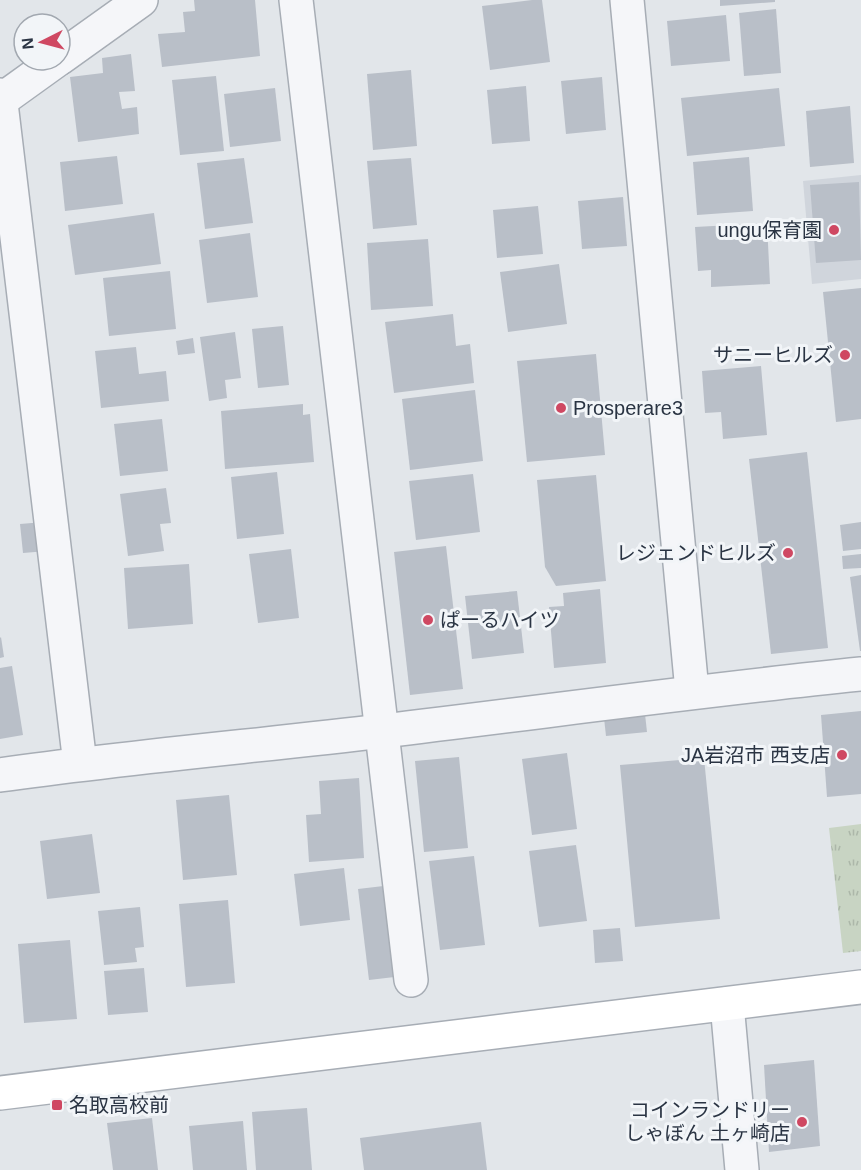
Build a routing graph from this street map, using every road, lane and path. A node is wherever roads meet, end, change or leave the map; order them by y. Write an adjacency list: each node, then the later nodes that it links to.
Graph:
1 (141, 0): 4 (street)
2 (296, 0): 10 (street)
3 (627, 0): 9 (street)
4 (72, 49)
5 (40, 72): 7 (street)
6 (0, 95): 7 (street)
7 (0, 100): 11 (street)
8 (861, 674): 9 (street)
9 (692, 691): 10 (street)
10 (383, 731): 11 (street); 13 (street)
11 (80, 764): 12 (street)
12 (0, 775)
13 (411, 980)
14 (861, 987): 15 (street)
15 (727, 1004): 16 (street); 17 (street)
16 (0, 1093)
17 (742, 1170)

